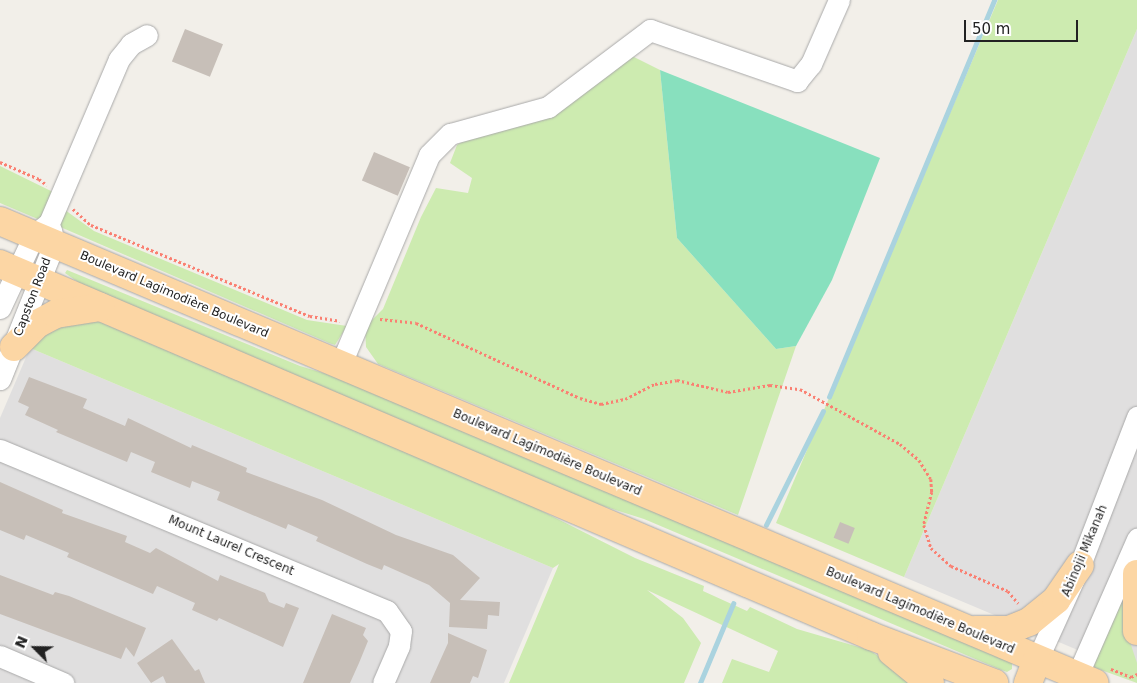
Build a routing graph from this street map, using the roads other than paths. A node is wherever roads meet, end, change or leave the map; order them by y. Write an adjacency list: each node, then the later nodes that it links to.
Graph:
1 (839, 0): 9 (street)
2 (147, 35): 4 (street, Capston Road)
3 (0, 221): 4 (main road, Boulevard Lagimodière Boulevard)
4 (46, 234): 5 (street, Capston Road); 9 (main road, Boulevard Lagimodière Boulevard)
5 (19, 272): 6 (main road); 7 (street, Capston Road); 8 (street, Capston Road)
6 (100, 306): 8 (main road); 18 (main road)
7 (0, 308)
8 (14, 347): 10 (street, Capston Road)
9 (340, 366): 16 (main road, Boulevard Lagimodière Boulevard)
10 (0, 379)
11 (1137, 418): 14 (street, Abinojii Mikanah)
12 (0, 450): 23 (street, Mount Laurel Crescent)
13 (1137, 539): 21 (street)
14 (1080, 565): 16 (main road); 20 (street, Abinojii Mikanah)
15 (1137, 574): 17 (main road)
16 (966, 630): 20 (main road, Boulevard Lagimodière Boulevard)
17 (1137, 631)
18 (871, 636): 24 (main road); 25 (main road)
19 (0, 656): 22 (street)
20 (1033, 672): 21 (main road, Boulevard Lagimodière Boulevard)
21 (1083, 675)
22 (63, 683)
23 (383, 683)
24 (930, 683)
25 (994, 683)

